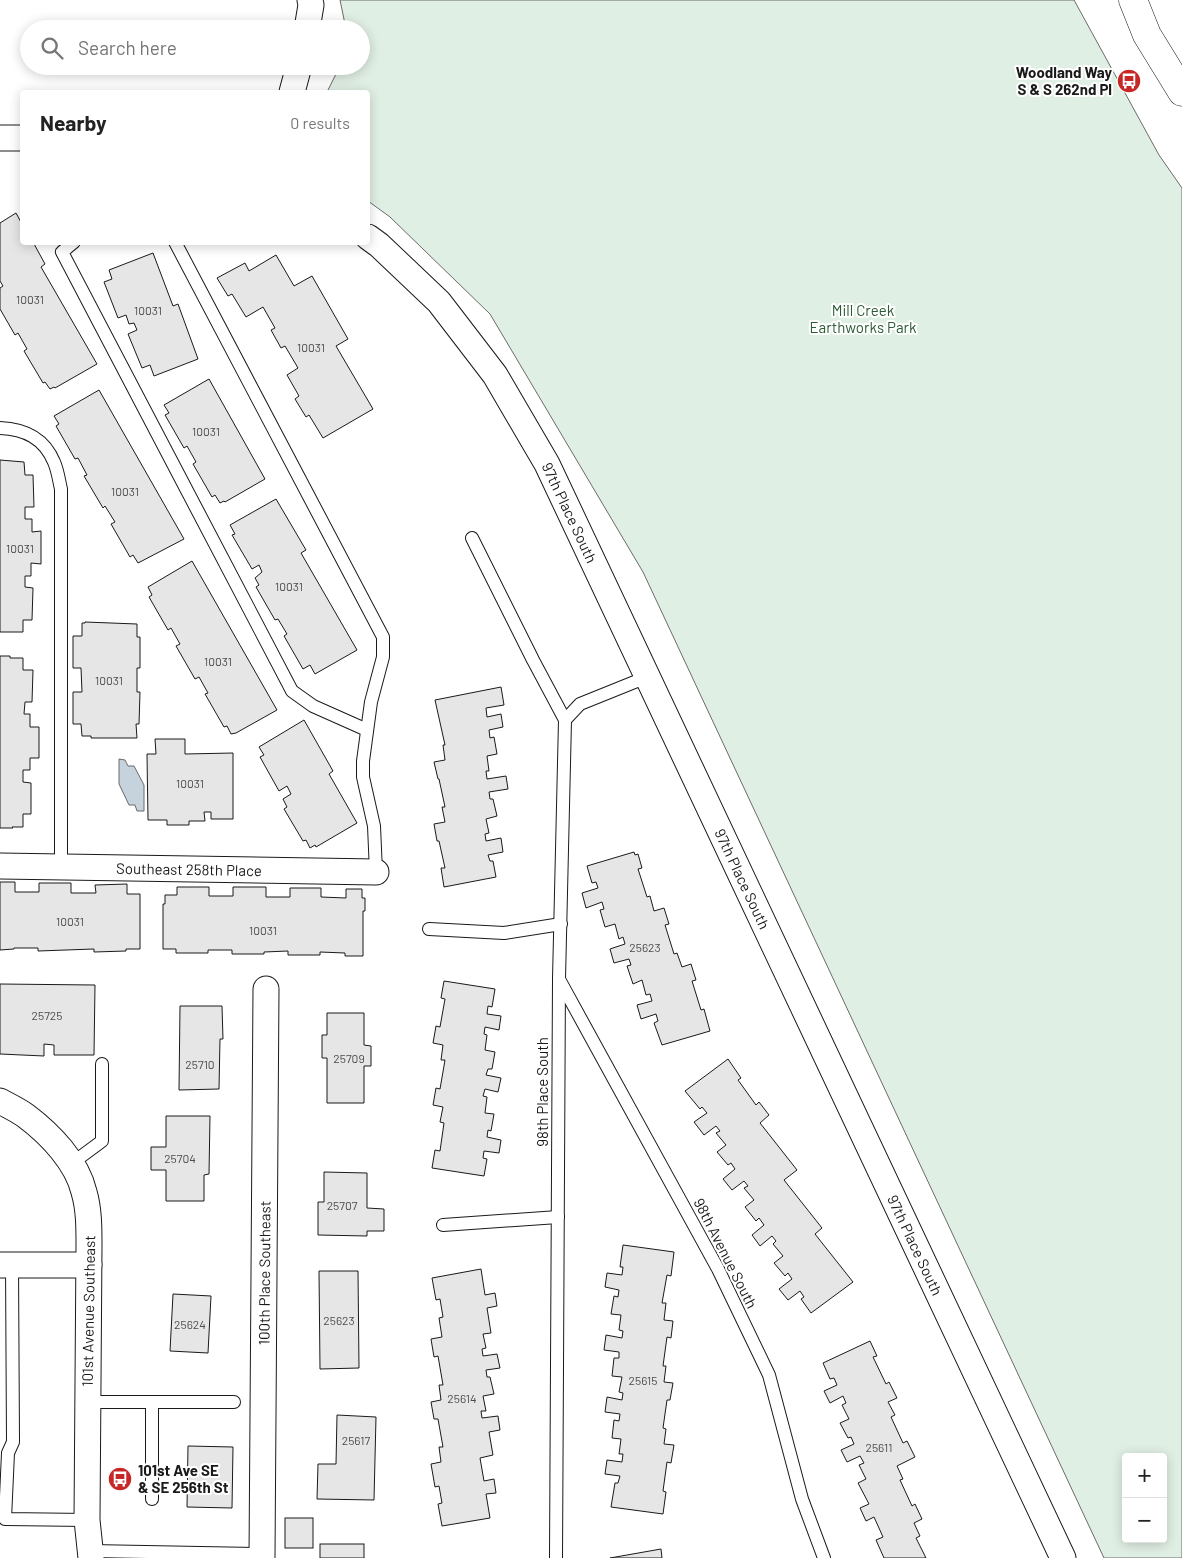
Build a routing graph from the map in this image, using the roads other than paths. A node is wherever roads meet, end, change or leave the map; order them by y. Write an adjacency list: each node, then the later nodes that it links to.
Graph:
1 (310, 0): 3 (street)
2 (1133, 0): 6 (street)
3 (309, 20)
4 (297, 75): 5 (street)
5 (293, 90)
6 (1182, 92)
7 (0, 138): 8 (street)
8 (20, 138)
9 (370, 239): 14 (street, 97th Place South)
10 (70, 245): 16 (lane)
11 (177, 245): 16 (lane)
12 (0, 428): 18 (lane)
13 (472, 538): 15 (lane)
14 (647, 676): 15 (lane); 42 (street, 97th Place South)
15 (565, 720): 20 (lane, 98th Place South)
16 (367, 730): 19 (lane)
17 (0, 866): 18 (street, Southeast 258th Place)
18 (61, 867): 19 (street, Southeast 258th Place)
19 (376, 872)
20 (561, 924): 21 (lane); 22 (lane, 98th Place South)
21 (429, 929)
22 (559, 980): 27 (lane, 98th Place South); 41 (lane, 98th Avenue South)
23 (266, 989): 39 (street, 100th Place Southeast)
24 (102, 1064): 26 (lane)
25 (0, 1101): 26 (street, 101st Avenue Southeast)
26 (71, 1164): 30 (street, 101st Avenue Southeast)
27 (558, 1217): 28 (lane); 40 (lane, 98th Place South)
28 (443, 1225)
29 (6, 1265): 30 (street); 34 (lane)
30 (89, 1265): 31 (street, 101st Avenue Southeast)
31 (87, 1402): 32 (lane); 37 (street, 101st Avenue Southeast)
32 (152, 1402): 33 (lane); 35 (lane)
33 (234, 1402)
34 (4, 1450): 36 (lane)
35 (152, 1499)
36 (2, 1520): 37 (lane)
37 (86, 1520): 38 (street, 101st Avenue Southeast)
38 (90, 1555): 39 (lane)
39 (262, 1556)
40 (556, 1558)
41 (824, 1558)
42 (1063, 1558)

